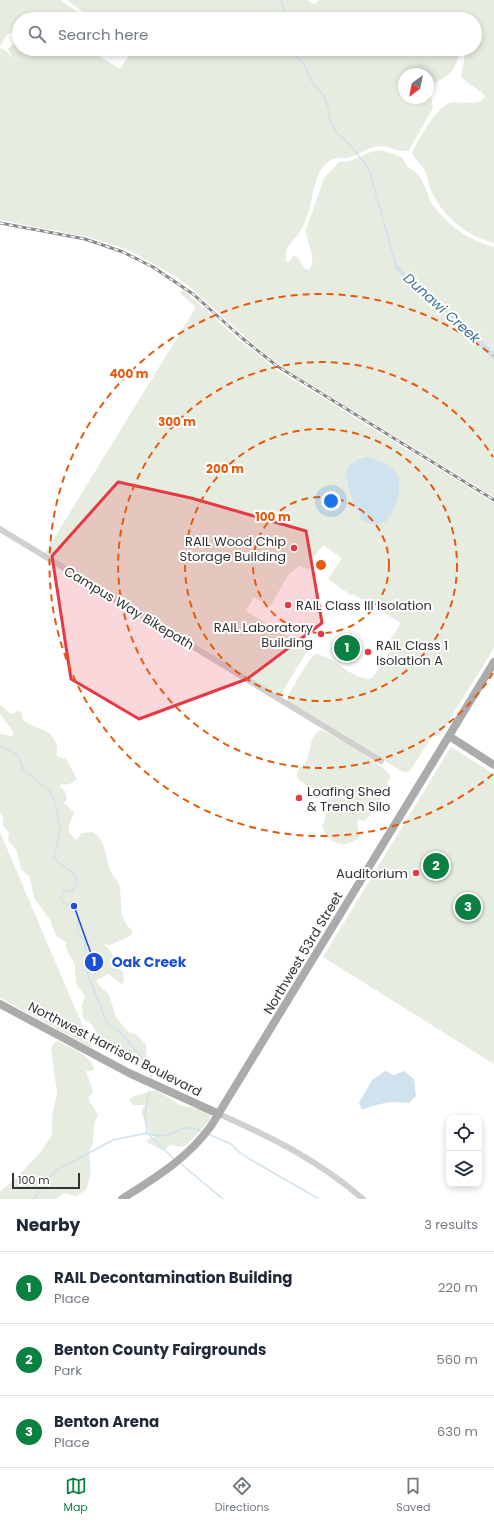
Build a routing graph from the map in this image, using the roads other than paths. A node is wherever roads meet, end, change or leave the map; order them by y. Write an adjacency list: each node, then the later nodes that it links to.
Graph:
1 (0, 529): 4 (street, Campus Way Bikepath)
2 (494, 662): 3 (main road, Northwest 53rd Street)
3 (449, 736): 5 (main road); 7 (main road, Northwest 53rd Street)
4 (381, 761)
5 (494, 765)
6 (0, 1004): 7 (main road, Northwest Harrison Boulevard)
7 (219, 1114): 8 (main road, Northwest 53rd Street); 9 (street)
8 (122, 1199)
9 (363, 1199)

